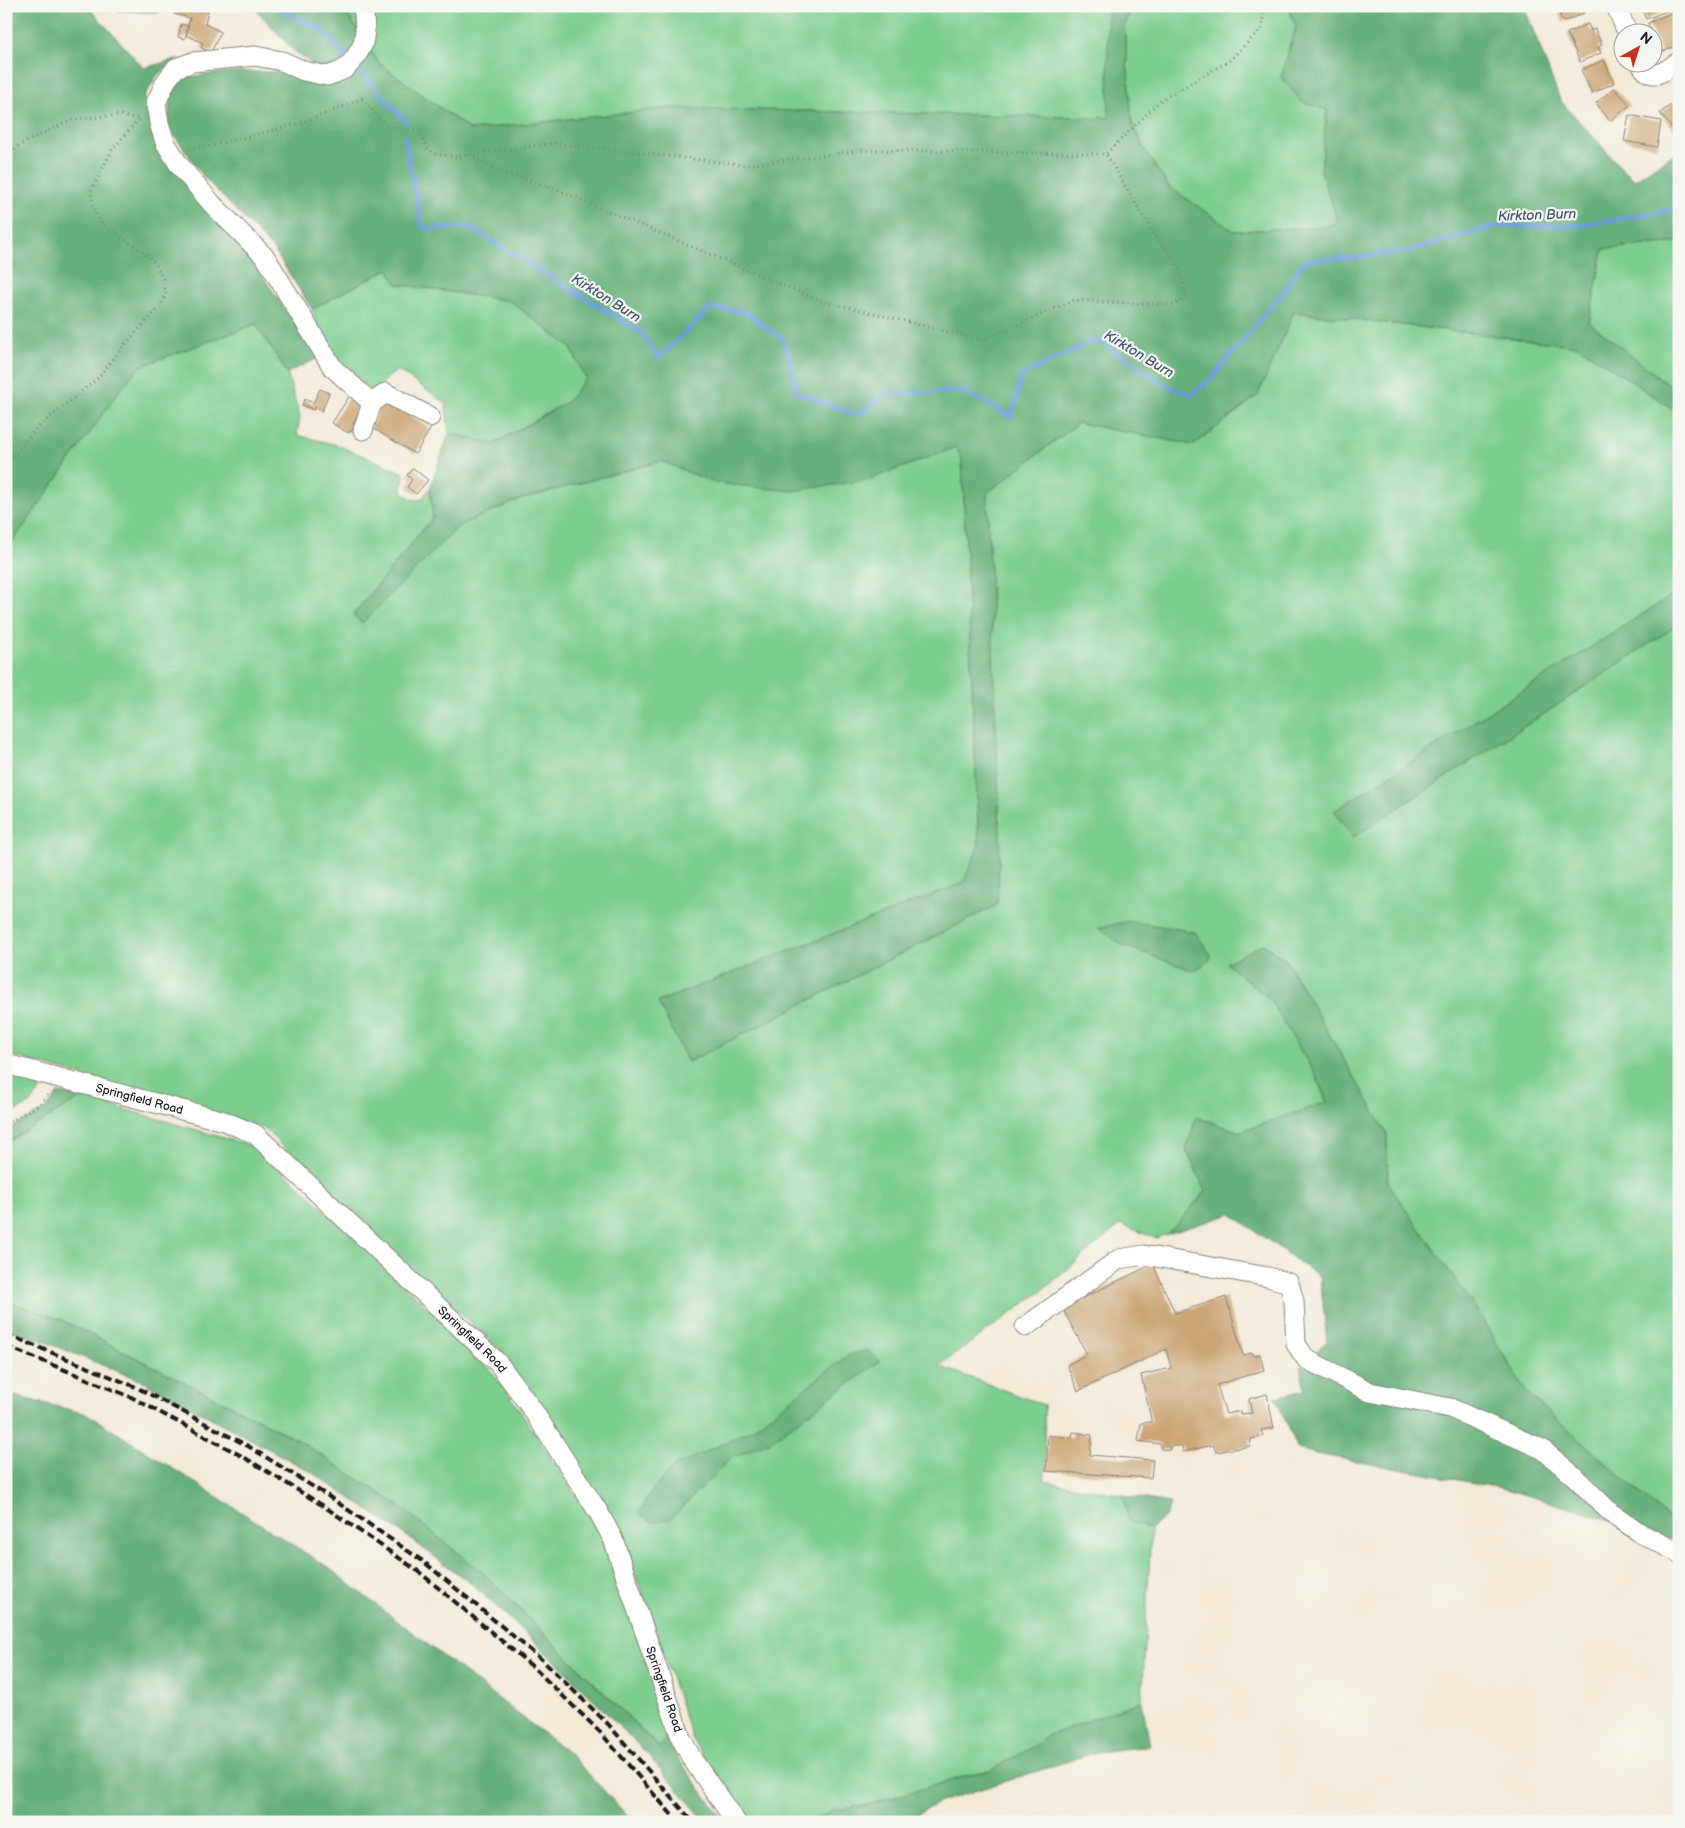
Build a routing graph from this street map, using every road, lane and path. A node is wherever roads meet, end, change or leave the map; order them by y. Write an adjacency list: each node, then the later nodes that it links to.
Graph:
1 (362, 6): 7 (street)
2 (1264, 6): 10 (path)
3 (1616, 6): 4 (street)
4 (1623, 22)
5 (1679, 61): 6 (street)
6 (1650, 72)
7 (159, 118): 8 (path); 9 (street)
8 (139, 119): 12 (path); 16 (path)
9 (169, 148): 11 (path); 13 (street)
10 (1106, 154): 11 (path); 11 (path)
11 (470, 155)
12 (6, 156)
13 (372, 403): 14 (street); 15 (street)
14 (430, 417)
15 (363, 430)
16 (6, 464)
17 (6, 1064): 18 (street, Springfield Road)
18 (61, 1079): 19 (path); 22 (street, Springfield Road)
19 (6, 1124)
20 (1025, 1327): 21 (street)
21 (1679, 1553)
22 (736, 1822)

